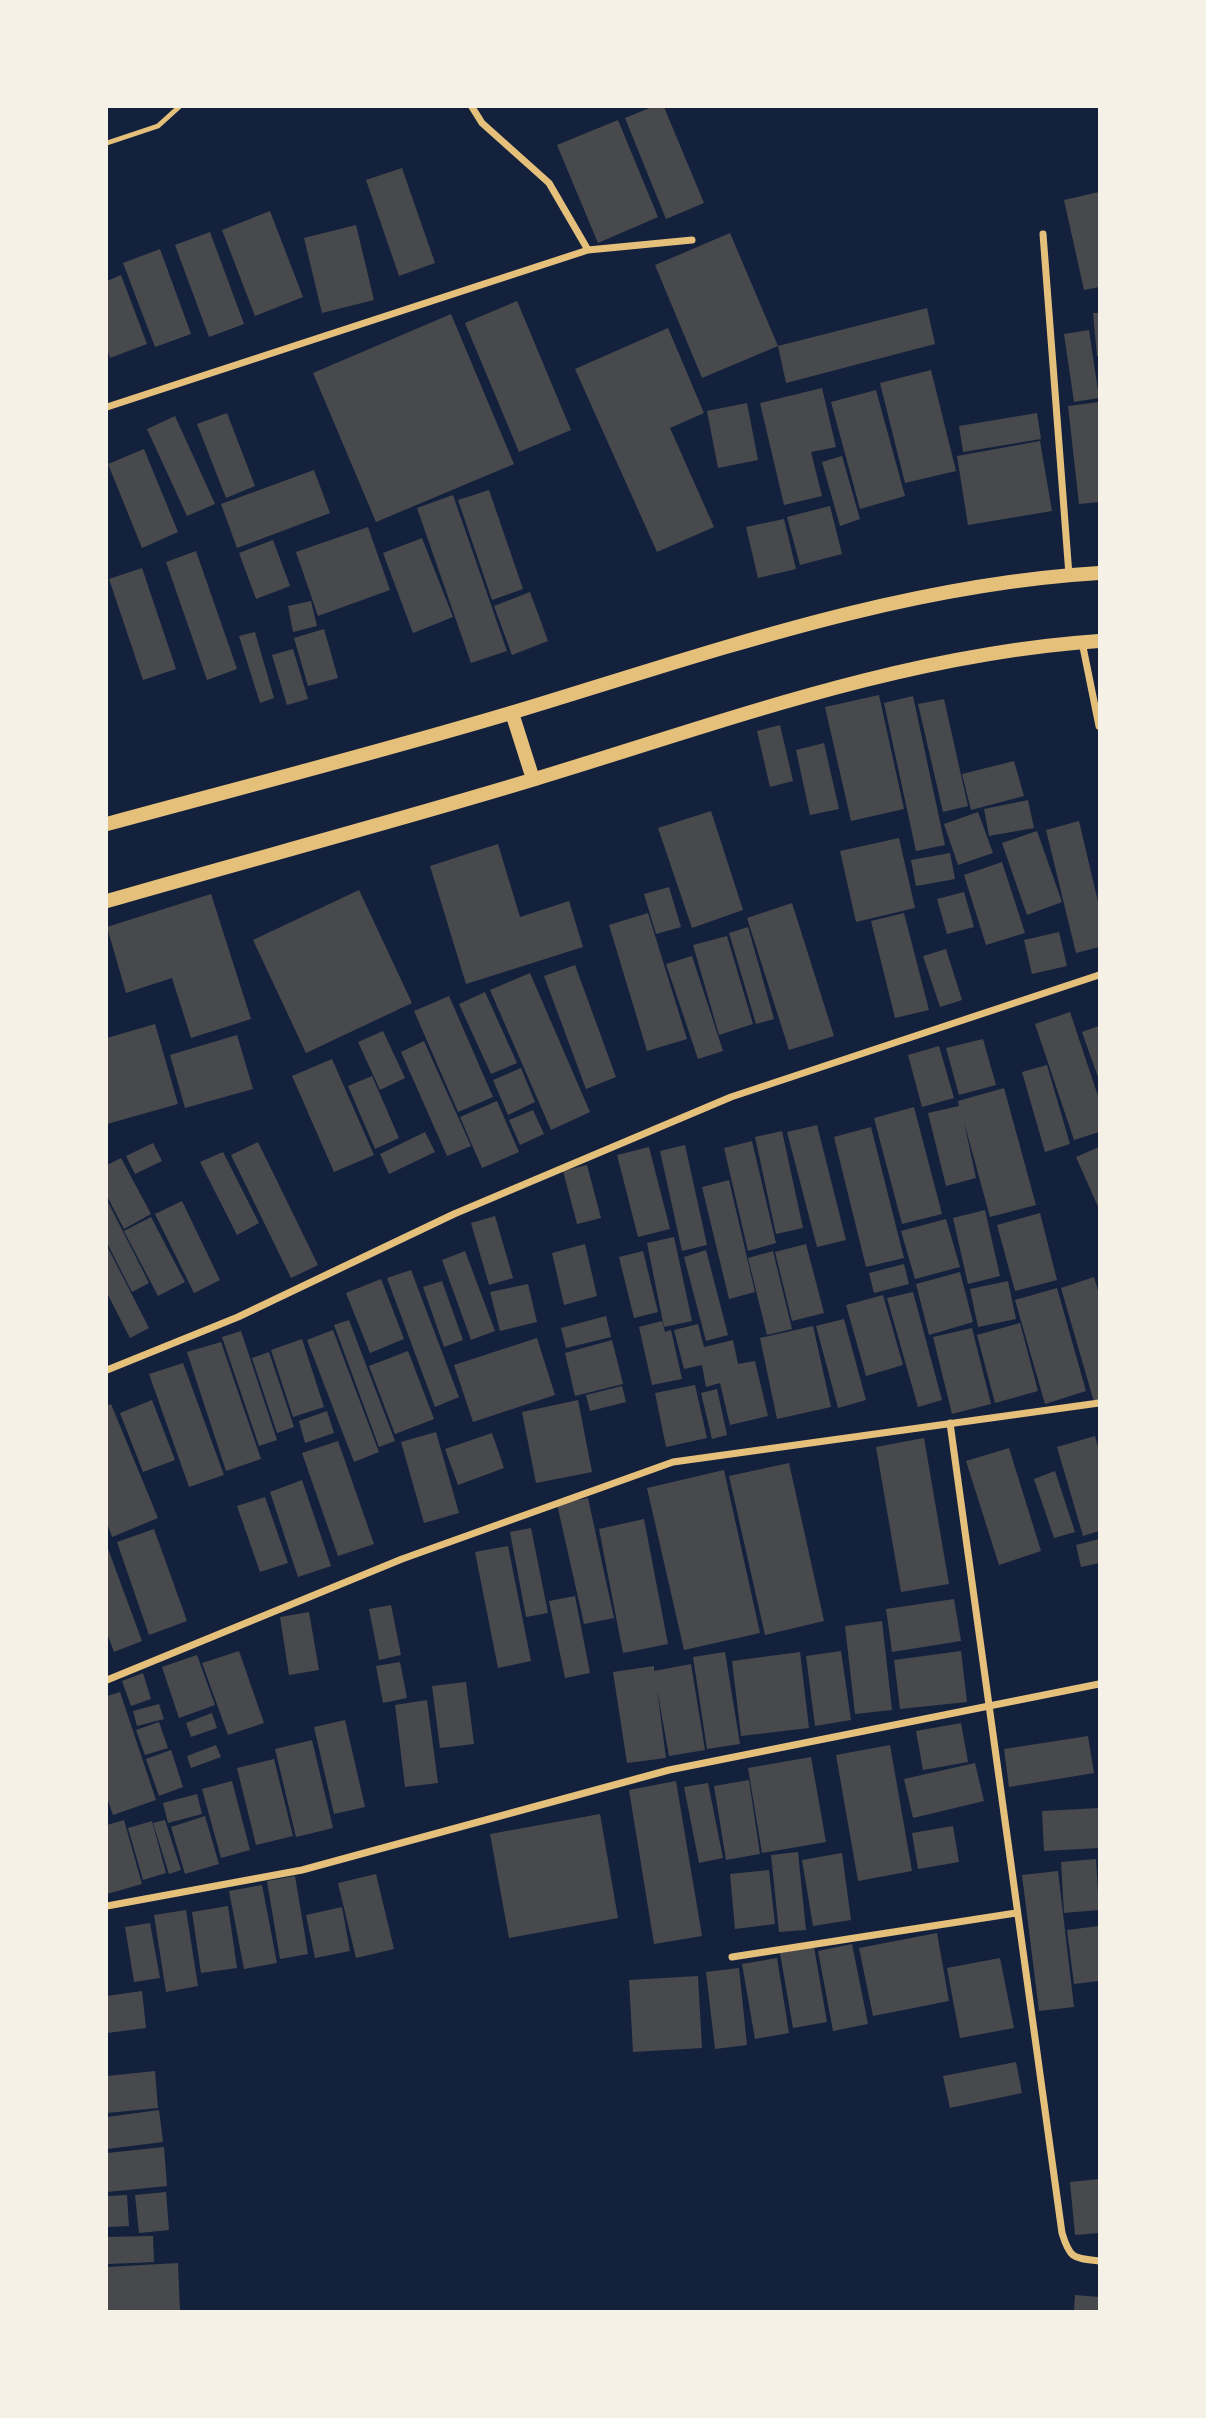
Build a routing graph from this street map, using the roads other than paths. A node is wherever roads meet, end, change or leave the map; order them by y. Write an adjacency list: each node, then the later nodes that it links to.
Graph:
1 (179, 107): 3 (lane)
2 (472, 107): 6 (street)
3 (107, 142)
4 (1043, 234): 9 (street)
5 (692, 240): 6 (street)
6 (587, 250): 7 (street)
7 (107, 407)
8 (1099, 573): 9 (main road)
9 (1069, 575): 12 (main road)
10 (1099, 641): 11 (main road)
11 (1082, 642): 13 (street); 14 (main road)
12 (512, 713): 14 (main road); 15 (main road)
13 (1099, 726)
14 (533, 779): 16 (main road)
15 (107, 824)
16 (107, 901)
17 (1099, 975): 18 (street)
18 (107, 1370)
19 (1099, 1403): 20 (street)
20 (950, 1423): 21 (street); 23 (street)
21 (107, 1680)
22 (1099, 1684): 23 (street)
23 (992, 1707): 24 (street); 25 (street)
24 (107, 1906)
25 (1016, 1913): 26 (street); 27 (street)
26 (732, 1957)
27 (1099, 2261)

